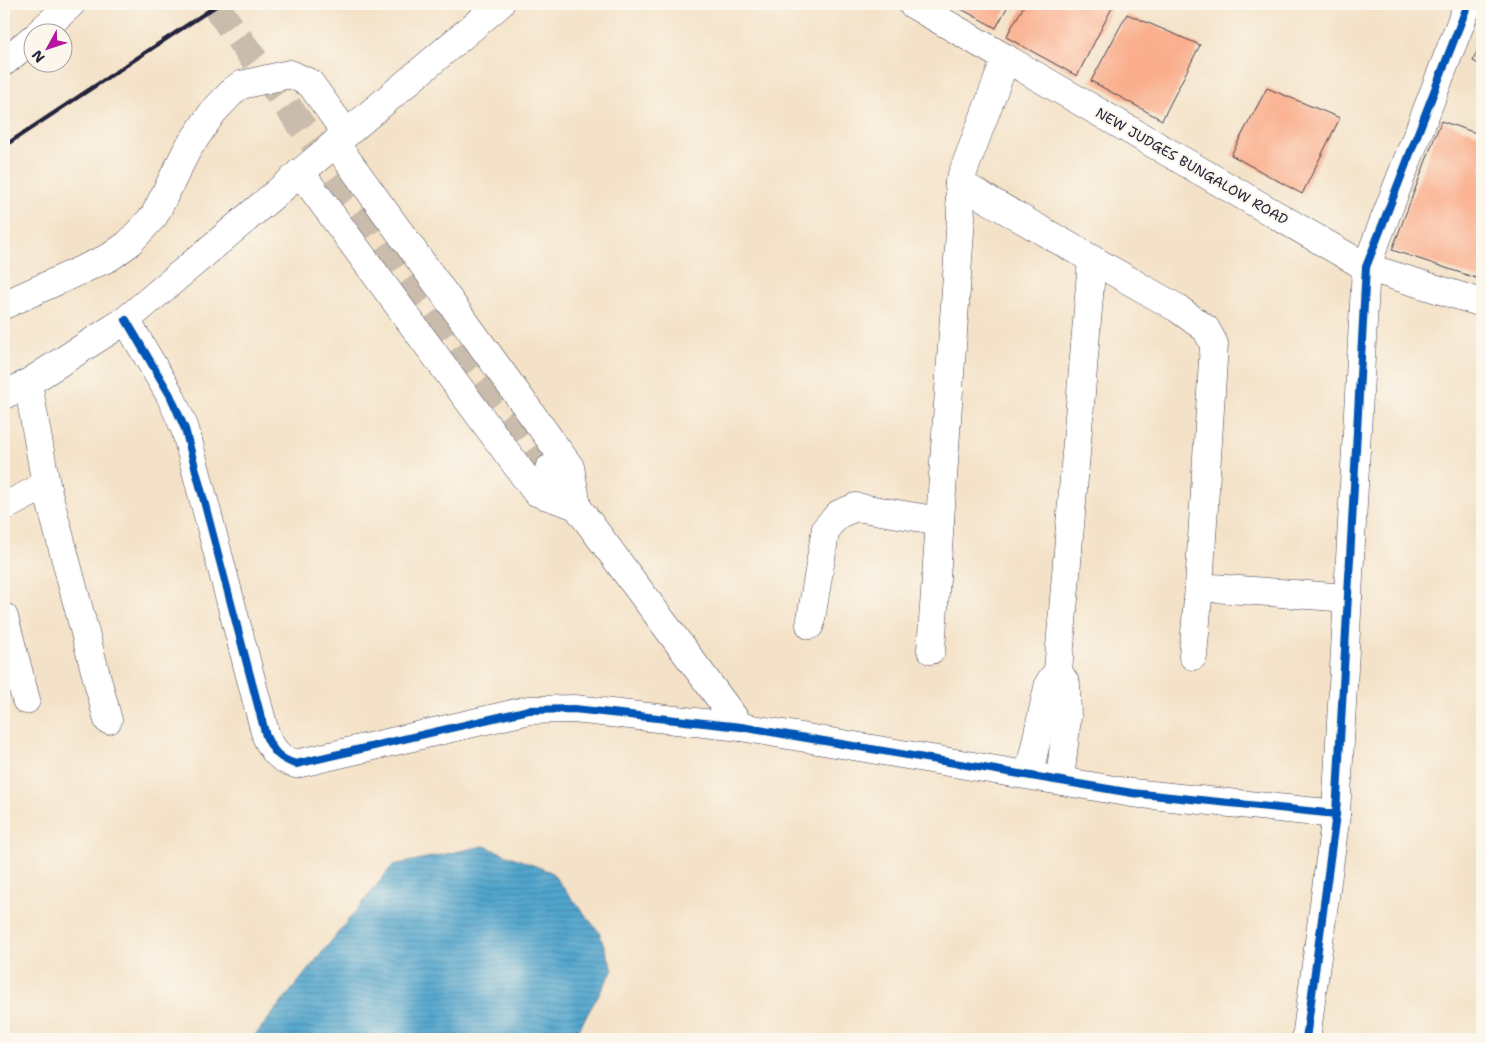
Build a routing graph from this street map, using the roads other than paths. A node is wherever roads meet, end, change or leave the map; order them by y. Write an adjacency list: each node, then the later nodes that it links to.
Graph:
1 (71, 4): 5 (street)
2 (500, 4): 9 (street)
3 (912, 4): 7 (street, NEW JUDGES BUNGALOW ROAD)
4 (1468, 4): 13 (street)
5 (51, 22)
6 (22, 48): 8 (street)
7 (1006, 58): 11 (street); 13 (street, NEW JUDGES BUNGALOW ROAD)
8 (4, 62)
9 (340, 138): 10 (street); 15 (street); 21 (street)
10 (300, 172): 16 (street); 21 (street)
11 (959, 183): 12 (street); 23 (street)
12 (1092, 260): 24 (street); 30 (street)
13 (1366, 267): 14 (street, NEW JUDGES BUNGALOW ROAD); 25 (street)
14 (1482, 303)
15 (4, 306)
16 (126, 320): 17 (street); 33 (street)
17 (28, 383): 18 (street); 20 (street)
18 (4, 395)
19 (549, 469): 21 (street)
20 (46, 485): 22 (street); 32 (street)
21 (577, 506): 33 (street)
22 (4, 507)
23 (940, 521): 27 (street); 28 (street)
24 (1199, 587): 25 (street); 29 (street)
25 (1348, 598): 36 (street)
26 (4, 617): 31 (street)
27 (810, 625)
28 (931, 650)
29 (1193, 656)
30 (1058, 671): 34 (street); 35 (street)
31 (26, 700)
32 (108, 720)
33 (741, 727): 34 (street)
34 (1029, 774): 35 (street)
35 (1060, 780): 36 (street)
36 (1336, 814): 37 (street)
37 (1306, 1039)

